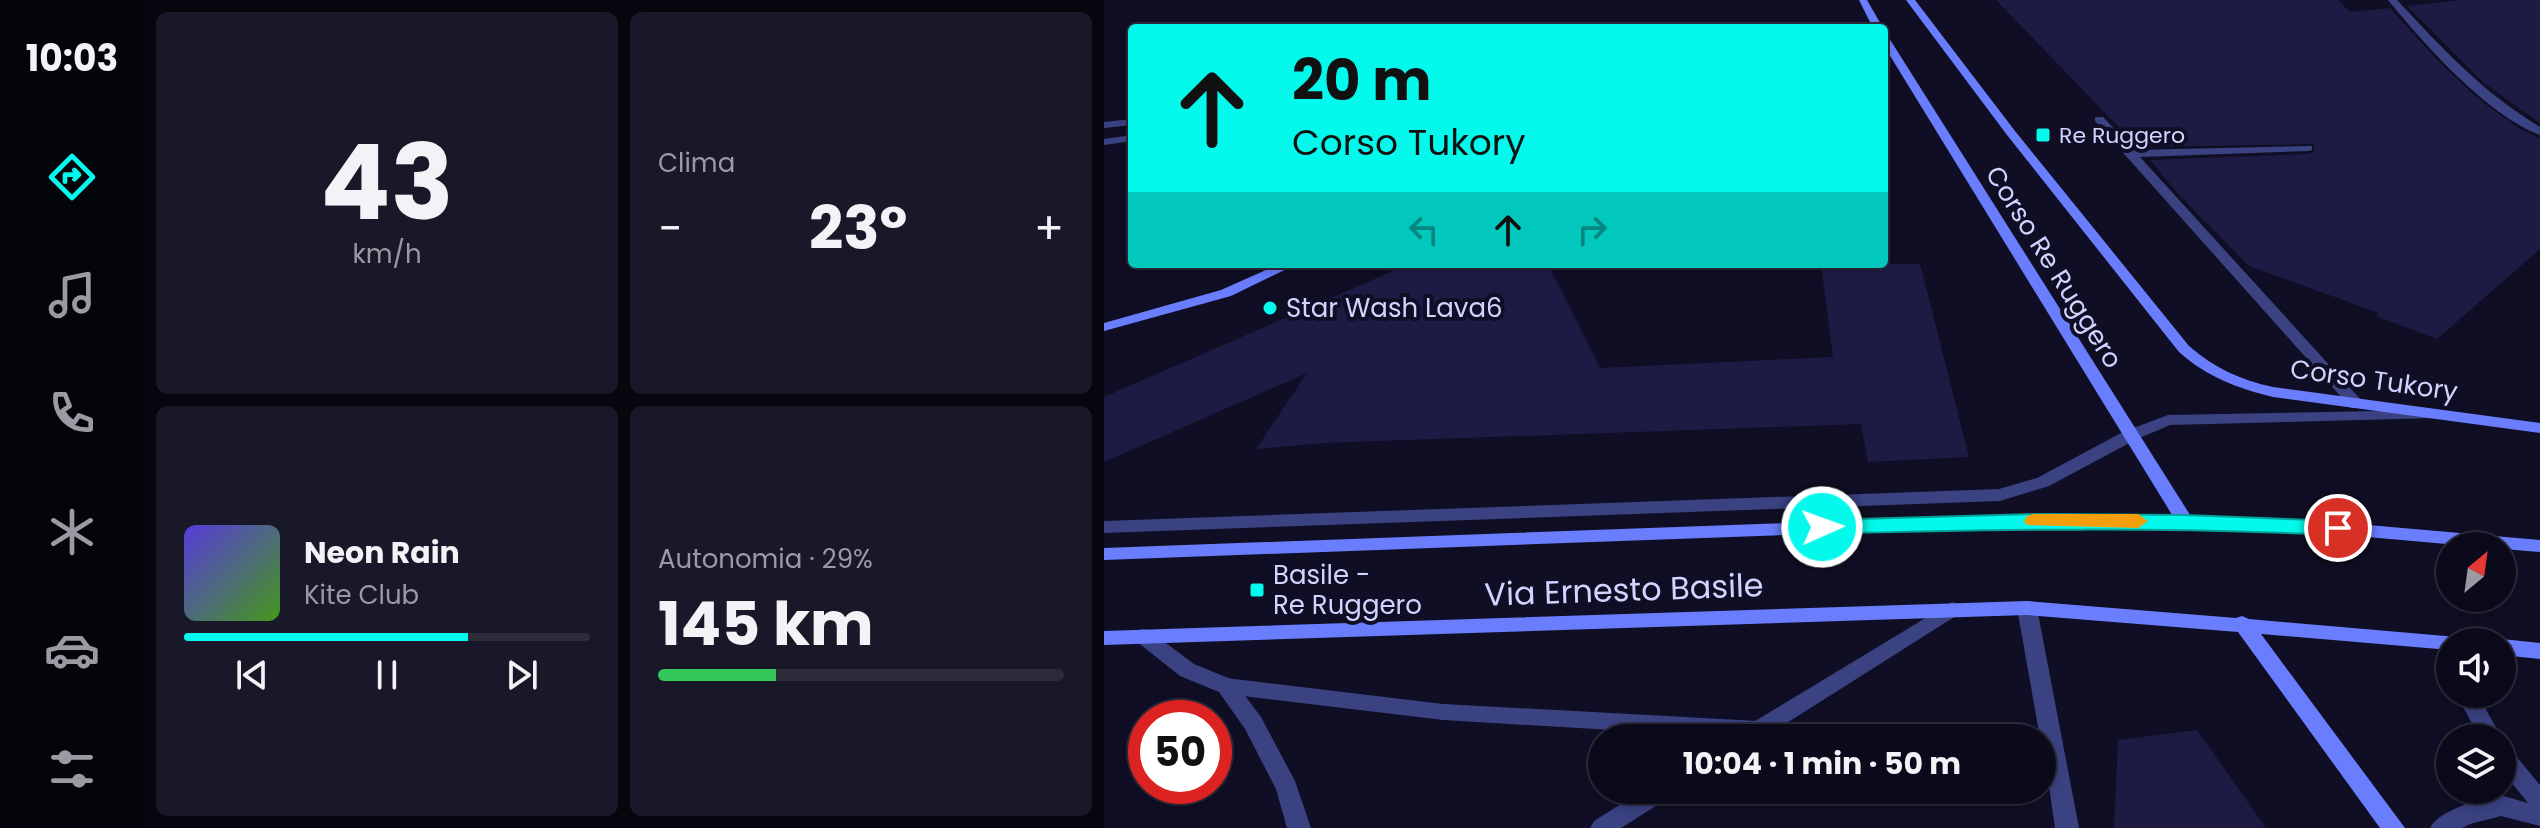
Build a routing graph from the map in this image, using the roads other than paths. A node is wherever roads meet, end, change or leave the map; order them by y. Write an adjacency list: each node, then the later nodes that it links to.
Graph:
1 (1863, 0): 4 (main road, Corso Re Ruggero)
2 (1910, 0): 16 (main road, Corso Re Ruggero)
3 (2392, 0): 9 (street)
4 (1877, 24)
5 (1888, 43): 20 (main road, Corso Re Ruggero)
6 (2099, 119): 13 (street)
7 (1128, 122): 8 (street)
8 (1104, 125)
9 (2540, 132)
10 (1128, 139): 11 (street)
11 (1104, 142)
12 (2308, 148): 13 (street)
13 (2130, 154): 17 (street)
14 (1281, 268): 15 (main road)
15 (1104, 327)
16 (2205, 369): 17 (main road, Corso Tukory)
17 (2357, 405): 18 (main road, Corso Tukory)
18 (2435, 415): 19 (main road, Corso Tukory); 20 (street)
19 (2540, 428)
20 (2129, 436): 21 (main road, Corso Re Ruggero); 22 (street)
21 (2185, 521): 23 (main road); 24 (main road, Via Ernesto Basile)
22 (1104, 527)
23 (2540, 546)
24 (1104, 554)
25 (2027, 608): 26 (main road, Via Ernesto Basile); 27 (main road, Via Ernesto Basile); 42 (street)
26 (1952, 609): 28 (main road, Via Ernesto Basile); 35 (street)
27 (2242, 623): 30 (main road); 43 (main road)
28 (1143, 636): 29 (main road, Via Ernesto Basile); 33 (street)
29 (1104, 638)
30 (2436, 641)
31 (2516, 648): 32 (main road)
32 (2540, 651)
33 (1226, 686): 34 (street); 40 (street)
34 (1611, 724)
35 (1767, 724)
36 (2516, 772): 37 (street)
37 (2540, 801)
38 (1640, 804): 41 (street)
39 (2540, 816): 44 (street)
40 (1299, 828)
41 (1602, 828)
42 (2067, 828)
43 (2393, 828)
44 (2442, 828)

